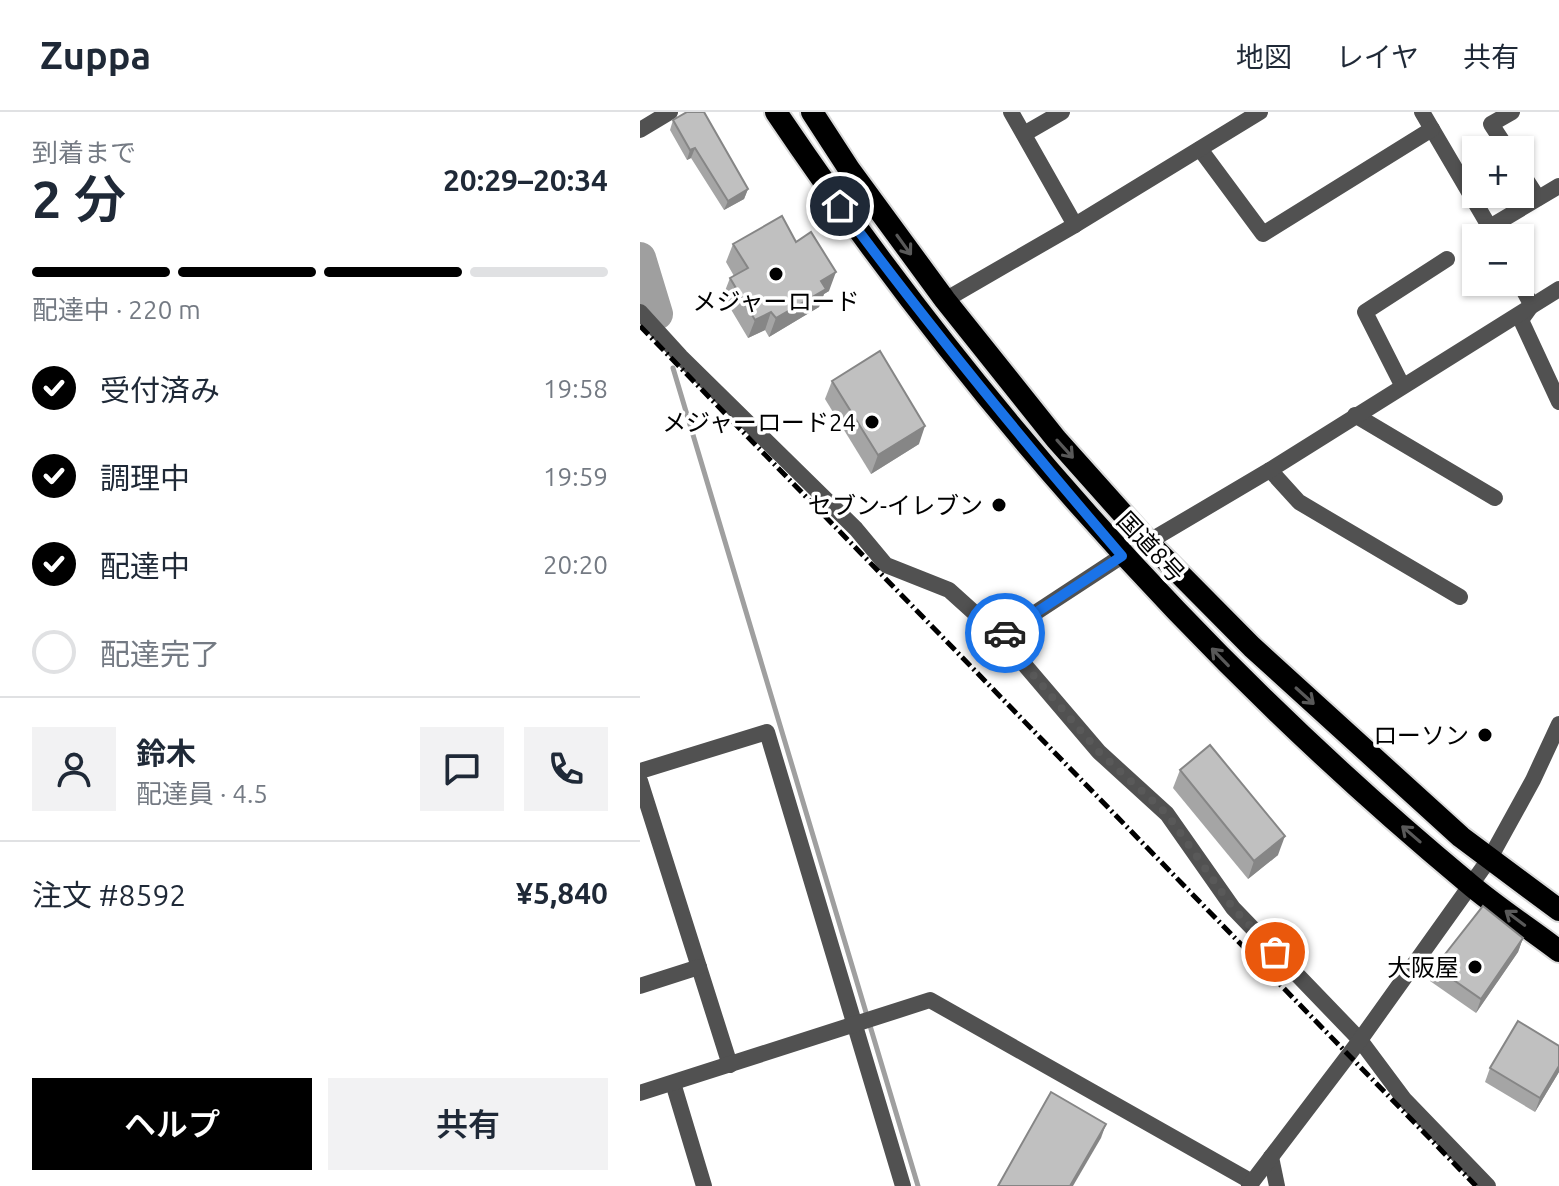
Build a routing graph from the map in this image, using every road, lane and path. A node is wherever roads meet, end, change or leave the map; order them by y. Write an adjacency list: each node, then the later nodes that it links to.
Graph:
1 (670, 112): 10 (street)
2 (776, 112): 32 (highway, 国道8号)
3 (812, 112): 23 (highway, 国道8号, one-way to 23)
4 (1011, 112): 11 (street)
5 (1062, 112): 11 (street)
6 (1260, 112): 13 (street)
7 (1422, 112): 9 (street)
8 (1512, 112): 12 (street)
9 (1432, 129): 13 (street); 17 (street)
10 (640, 130)
11 (1024, 134): 19 (street)
12 (1499, 136)
13 (1200, 149): 19 (street)
14 (1559, 186): 16 (street)
15 (1534, 192): 16 (street)
16 (1538, 198): 18 (street)
17 (1488, 224)
18 (1504, 224)
19 (1075, 225): 23 (street)
20 (1447, 259): 26 (street)
21 (1559, 289): 24 (street)
22 (1527, 296): 24 (street)
23 (945, 300): 31 (highway, 国道8号, one-way to 31)
24 (1531, 304): 26 (street); 27 (street)
25 (640, 312): 34 (street)
26 (1402, 385): 28 (street)
27 (1559, 402)
28 (1355, 415): 29 (street); 30 (street)
29 (1270, 470): 31 (street); 33 (street)
30 (1495, 498)
31 (1148, 542): 38 (highway, 国道8号, one-way to 38)
32 (1122, 556): 34 (street); 39 (highway, 国道8号, one-way to 32)
33 (1460, 597)
34 (1000, 636): 45 (street)
35 (1559, 724): 38 (street)
36 (640, 771): 44 (street)
37 (640, 781): 42 (street)
38 (1490, 858): 39 (street); 40 (highway, 国道8号)
39 (1470, 885): 41 (highway, 国道8号, one-way to 39); 45 (street)
40 (1559, 910)
41 (1559, 951)
42 (699, 967): 43 (street); 46 (street)
43 (640, 986)
44 (854, 1024): 46 (street); 50 (street); 52 (street)
45 (1360, 1040): 49 (street); 54 (street)
46 (730, 1065): 47 (street)
47 (673, 1083): 48 (street); 51 (street)
48 (640, 1093)
49 (1271, 1157): 50 (street); 53 (street)
50 (1251, 1184)
51 (704, 1186)
52 (903, 1186)
53 (1277, 1186)
54 (1488, 1186)

